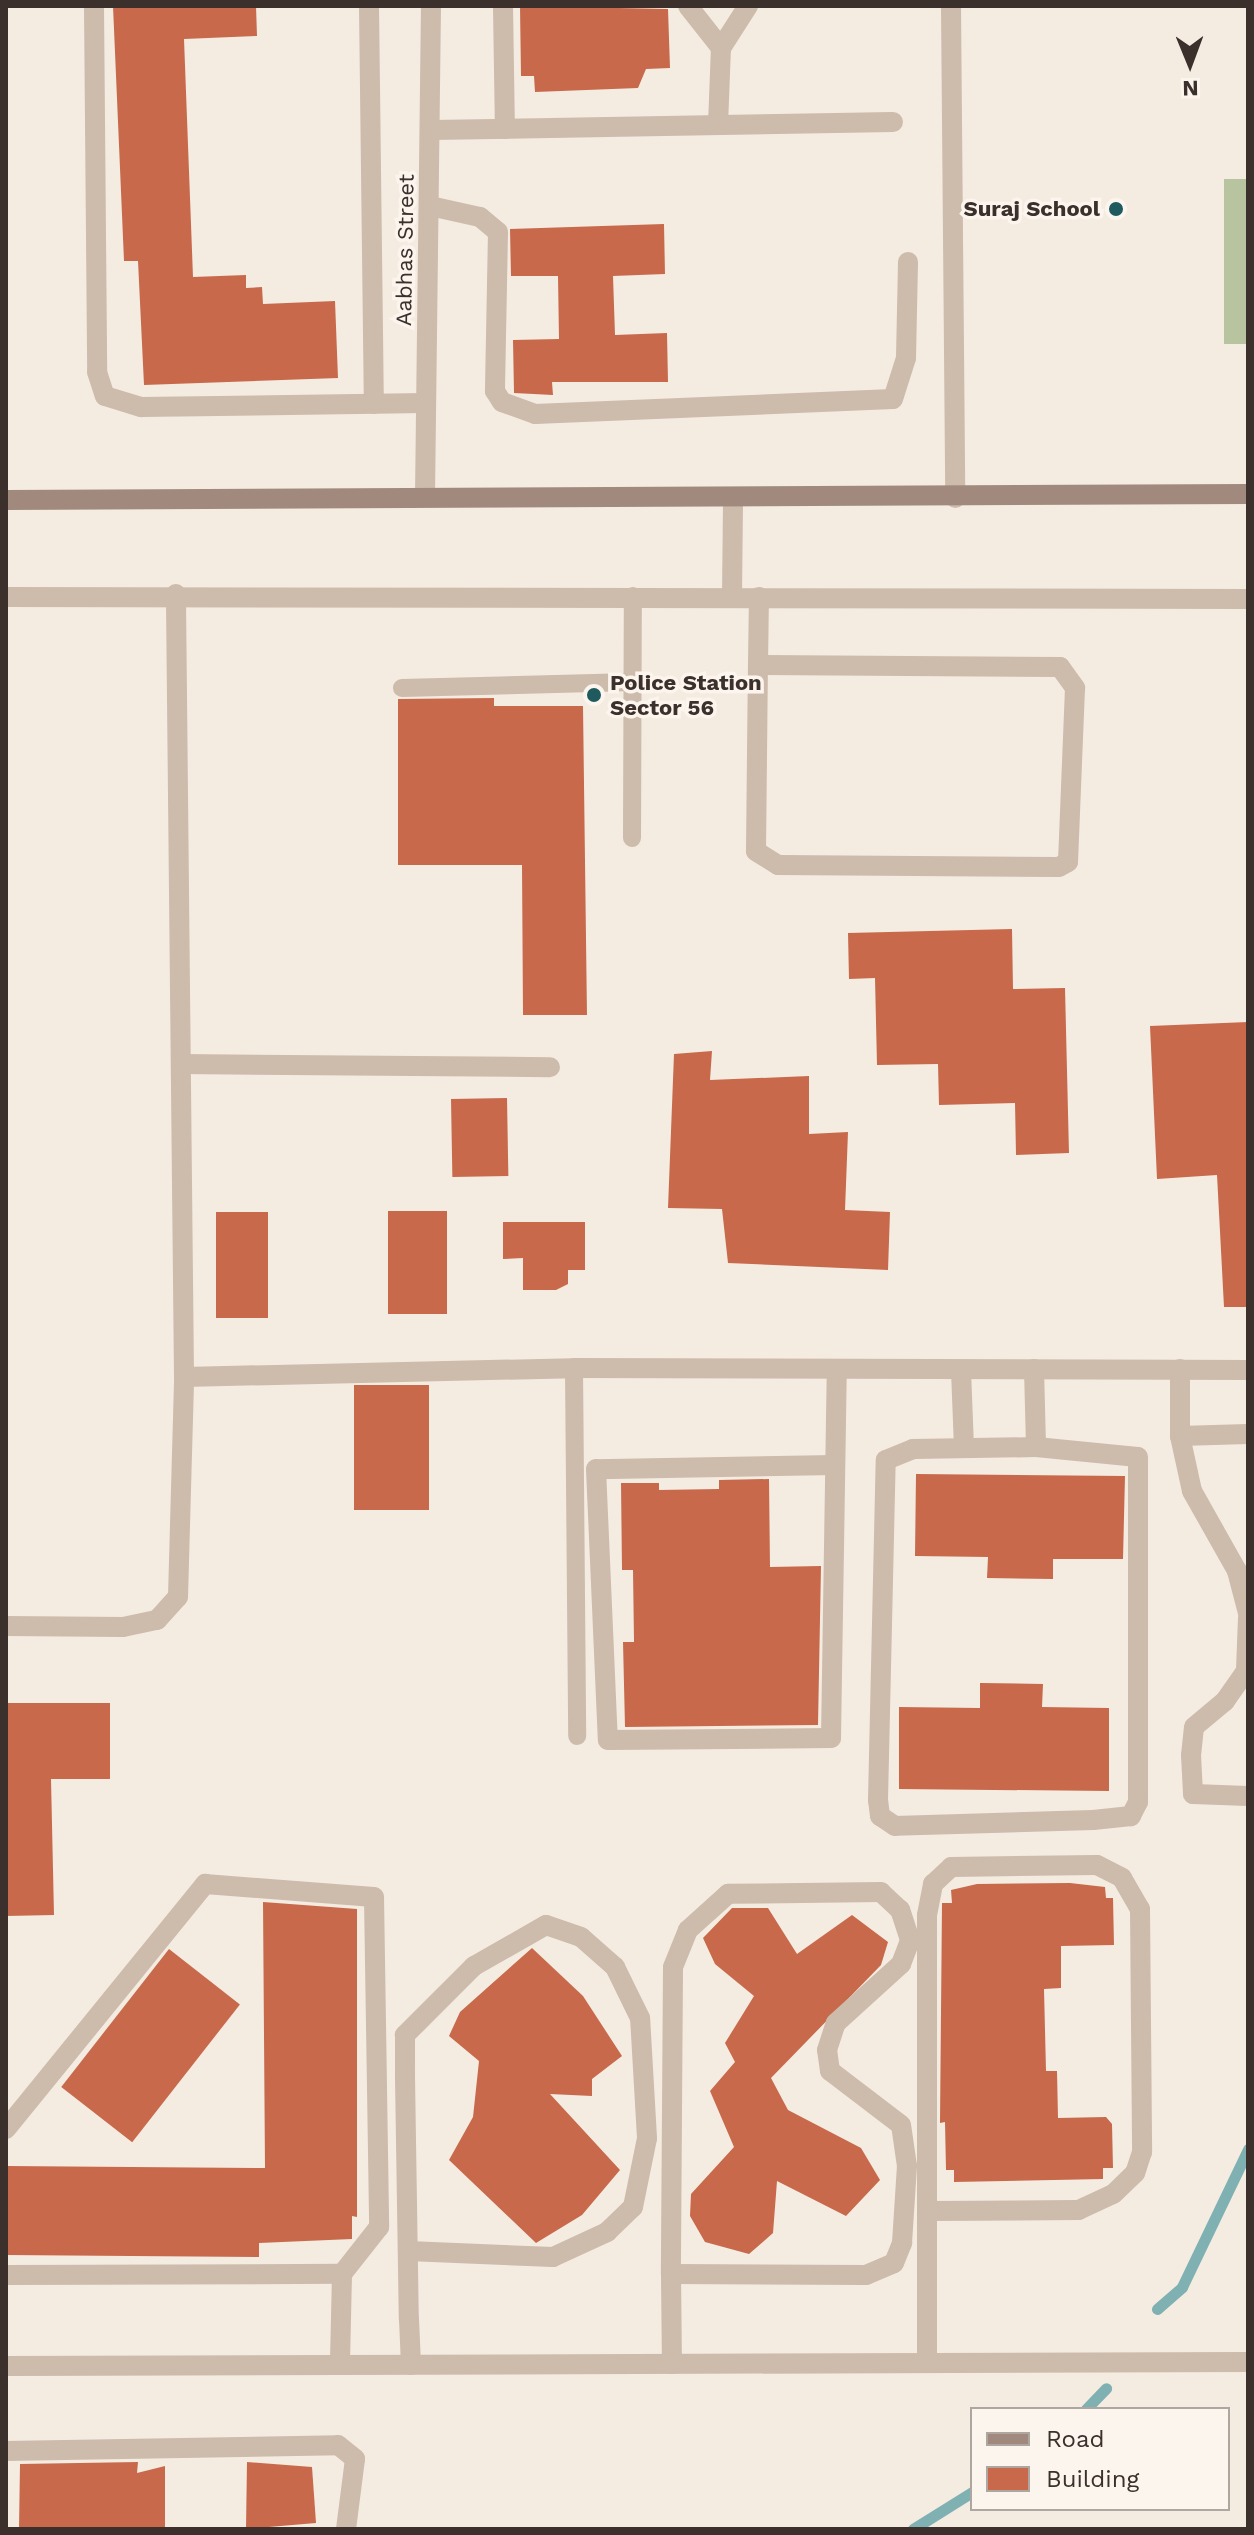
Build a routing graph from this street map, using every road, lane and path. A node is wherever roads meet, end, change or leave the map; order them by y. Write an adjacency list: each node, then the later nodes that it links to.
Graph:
1 (94, 6): 16 (street)
2 (369, 6): 16 (street)
3 (431, 6): 12 (street, Aabhas Street)
4 (503, 6): 11 (street)
5 (688, 6): 8 (street)
6 (748, 6): 8 (street)
7 (951, 6): 20 (street)
8 (721, 48): 10 (street)
9 (893, 122): 10 (street)
10 (718, 125): 11 (street)
11 (505, 129): 12 (street)
12 (432, 130): 13 (street, Aabhas Street)
13 (430, 206): 14 (street); 15 (street, Aabhas Street)
14 (908, 262)
15 (426, 403): 16 (street); 18 (street, Aabhas Street)
16 (374, 404)
17 (1248, 494): 20 (street)
18 (425, 496): 19 (street); 21 (street)
19 (733, 497): 20 (street); 25 (street)
20 (955, 498)
21 (6, 500)
22 (176, 594): 23 (street); 24 (street); 32 (street)
23 (633, 596): 25 (street); 29 (lane)
24 (6, 597)
25 (732, 597): 26 (street)
26 (759, 597): 27 (street); 28 (street)
27 (1248, 599)
28 (758, 665): 28 (street)
29 (632, 682): 30 (lane); 31 (lane)
30 (402, 688)
31 (632, 838)
32 (181, 1064): 33 (street); 40 (street)
33 (550, 1067)
34 (574, 1368): 35 (street); 40 (street); 48 (lane)
35 (837, 1369): 38 (street); 45 (street)
36 (1034, 1369): 37 (street); 38 (street); 43 (street)
37 (1180, 1369): 39 (street); 42 (street)
38 (961, 1370): 44 (street)
39 (1248, 1370)
40 (184, 1377): 47 (street)
41 (1248, 1434): 42 (street)
42 (1180, 1436): 46 (street)
43 (1036, 1447): 44 (street); 44 (street)
44 (964, 1448)
45 (835, 1465): 45 (street)
46 (1248, 1616): 49 (street)
47 (6, 1626)
48 (577, 1736)
49 (1248, 1796)
50 (6, 2129): 53 (street)
51 (930, 2211): 51 (street); 57 (street)
52 (408, 2251): 52 (street); 60 (street)
53 (342, 2274): 55 (street); 59 (street)
54 (671, 2274): 54 (street); 58 (street)
55 (6, 2275)
56 (1248, 2362): 57 (street)
57 (927, 2363): 58 (street)
58 (672, 2364): 60 (street)
59 (340, 2365): 60 (street); 61 (street)
60 (411, 2365)
61 (6, 2366)
62 (6, 2451): 63 (street)
63 (346, 2529)

